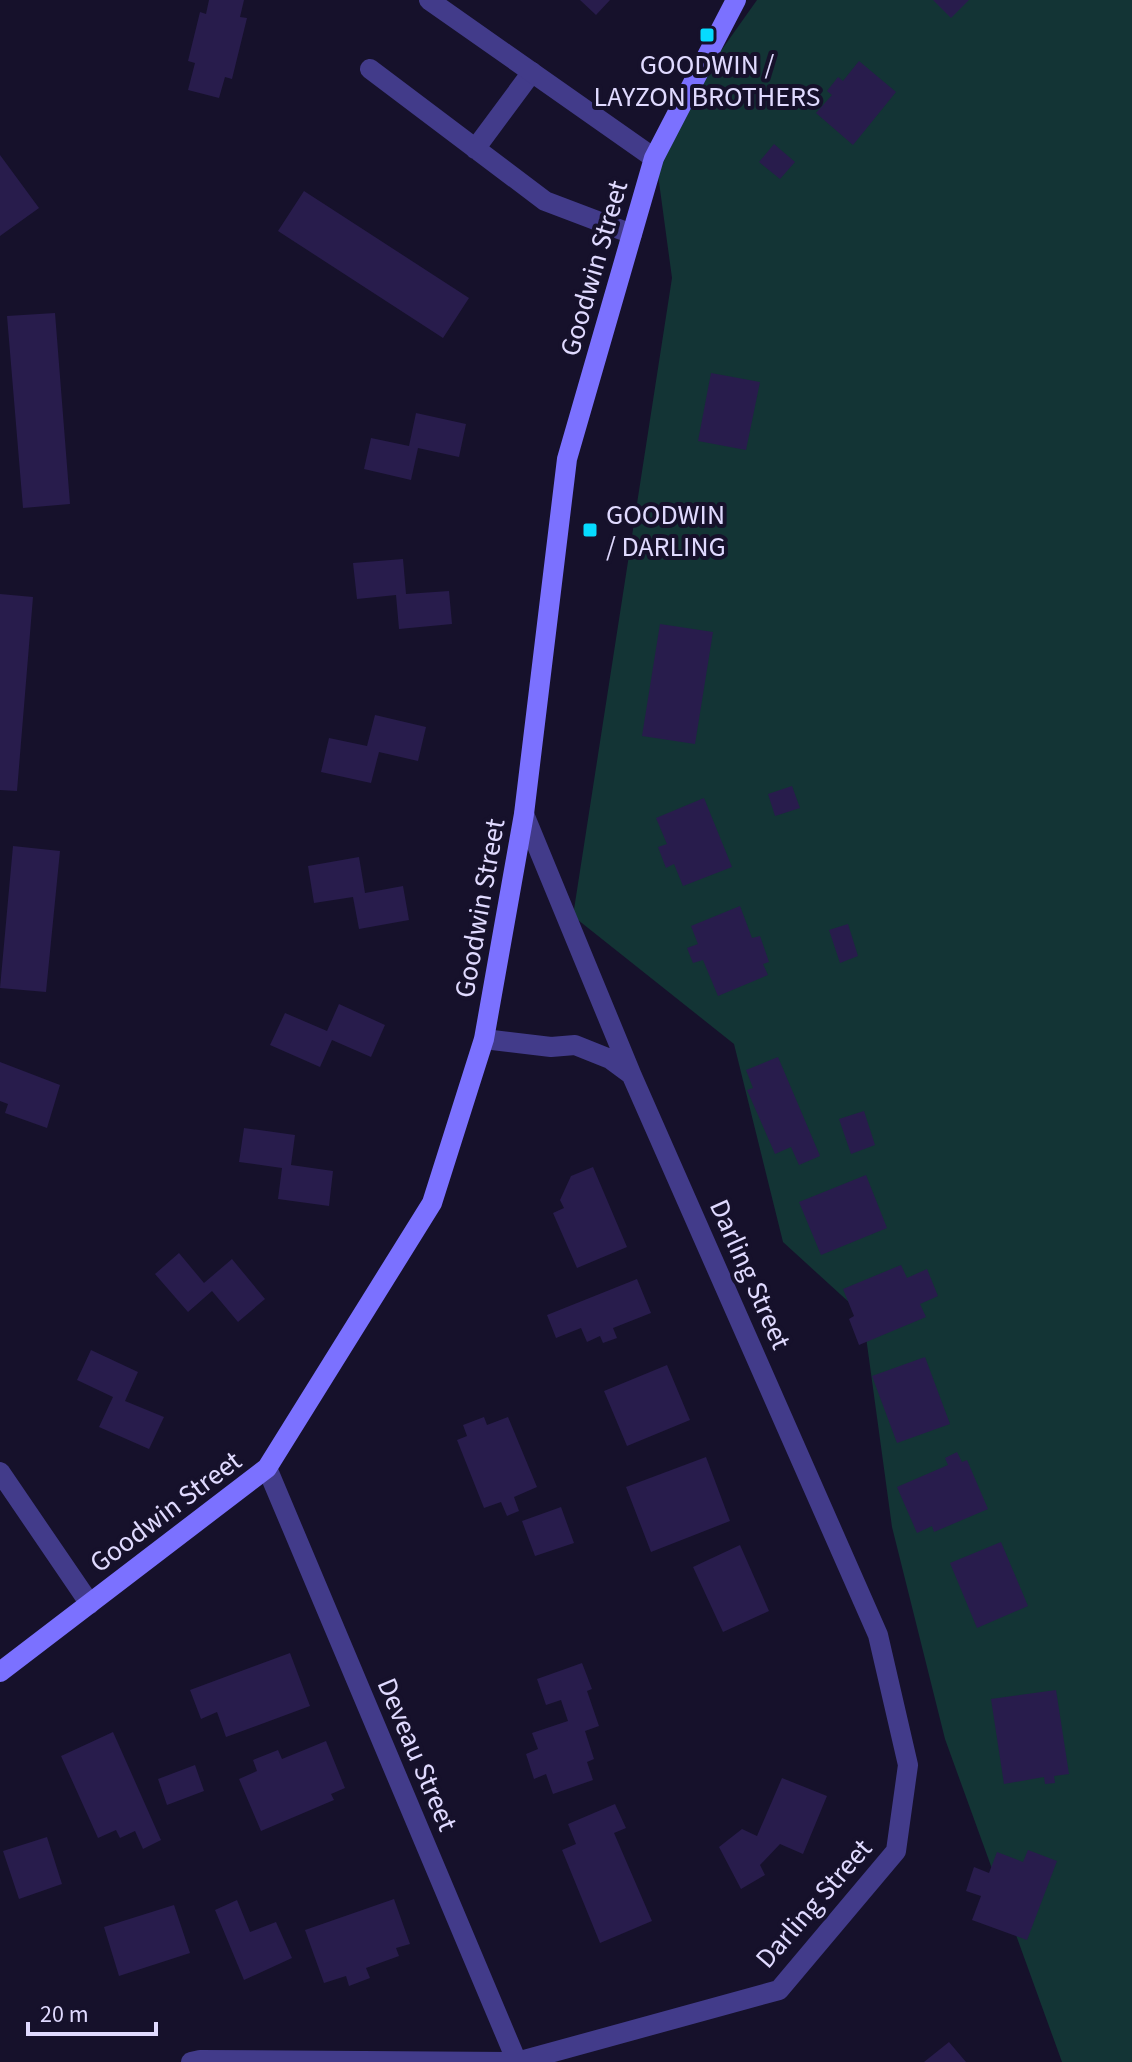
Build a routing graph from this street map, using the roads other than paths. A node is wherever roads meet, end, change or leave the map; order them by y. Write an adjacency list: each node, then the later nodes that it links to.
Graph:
1 (429, 0): 4 (street)
2 (736, 0): 6 (main road, Goodwin Street)
3 (370, 69): 5 (street)
4 (532, 72): 5 (street); 6 (street)
5 (475, 149): 7 (street)
6 (654, 158): 7 (main road, Goodwin Street)
7 (632, 234): 8 (main road, Goodwin Street)
8 (524, 814): 9 (main road, Goodwin Street); 10 (street, Darling Street)
9 (484, 1039): 10 (street); 11 (main road, Goodwin Street)
10 (632, 1076): 16 (street, Darling Street)
11 (267, 1468): 13 (main road, Goodwin Street); 16 (street, Deveau Street)
12 (0, 1472): 13 (street)
13 (90, 1604): 14 (main road, Goodwin Street)
14 (0, 1672)
15 (191, 2062): 16 (street, Darling Street)
16 (517, 2062)

